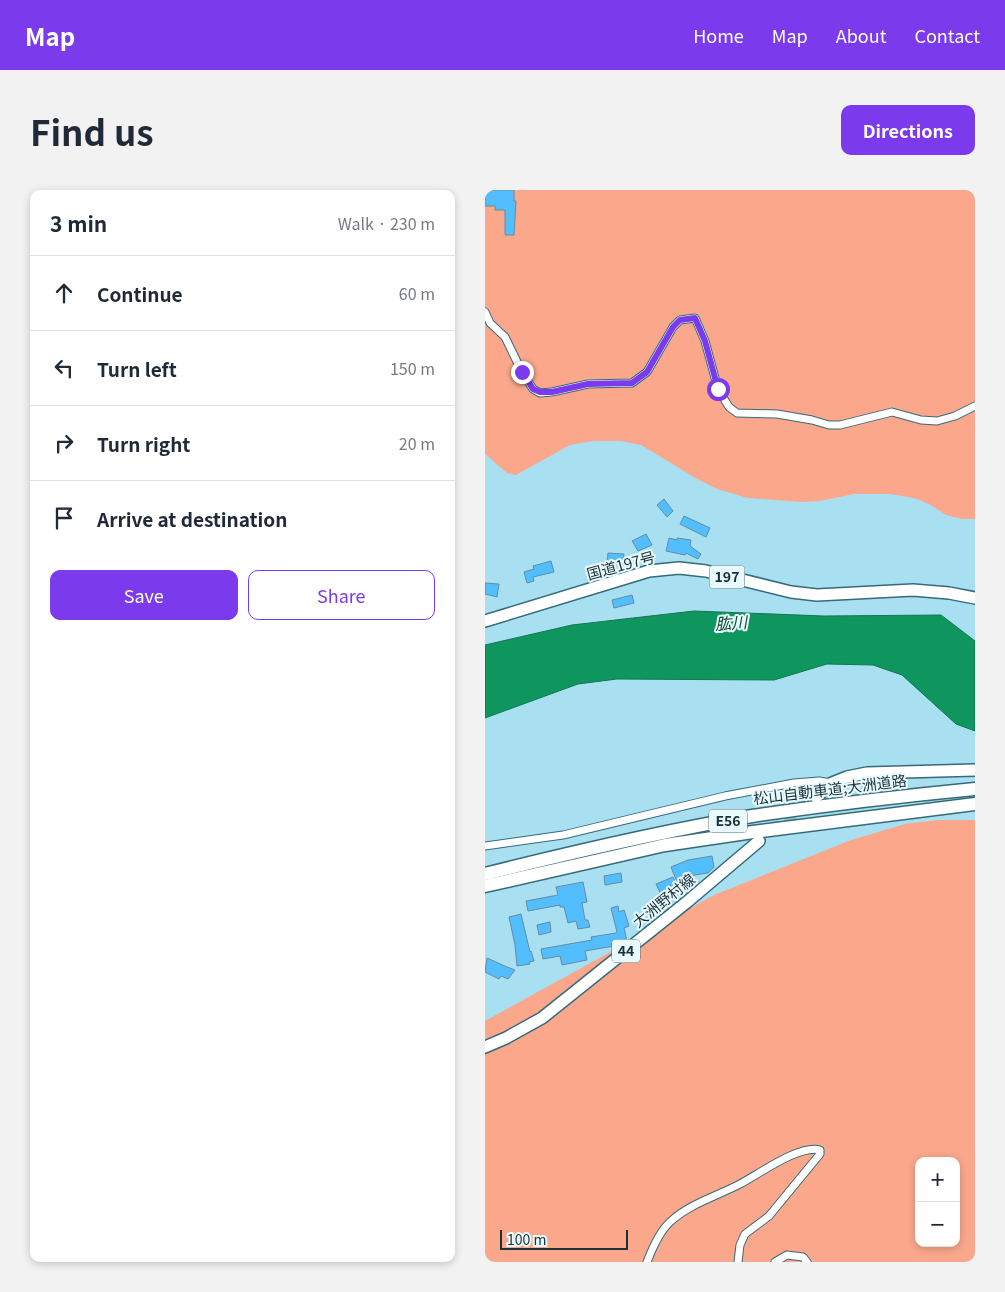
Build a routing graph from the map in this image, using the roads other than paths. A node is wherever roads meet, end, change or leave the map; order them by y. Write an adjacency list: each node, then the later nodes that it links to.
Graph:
1 (485, 312): 2 (street)
2 (975, 406)
3 (975, 598): 4 (main road, 国道197号 / 197)
4 (485, 622)
5 (975, 770): 6 (main road)
6 (832, 784): 8 (main road); 11 (street)
7 (975, 789): 12 (highway, 松山自動車道;大洲道路 / E56)
8 (816, 797)
9 (975, 804): 15 (highway, 松山自動車道;大洲道路 / E56)
10 (759, 841): 18 (main road, 大洲野村線 / 44)
11 (485, 846)
12 (519, 865): 13 (highway); 14 (highway, 松山自動車道;大洲道路 / E56)
13 (485, 870)
14 (485, 874)
15 (528, 876): 16 (highway, 松山自動車道;大洲道路 / E56); 17 (highway)
16 (485, 886)
17 (485, 892)
18 (485, 1046)
19 (647, 1262): 20 (street)
20 (738, 1262)
21 (775, 1262): 22 (street)
22 (807, 1262)

